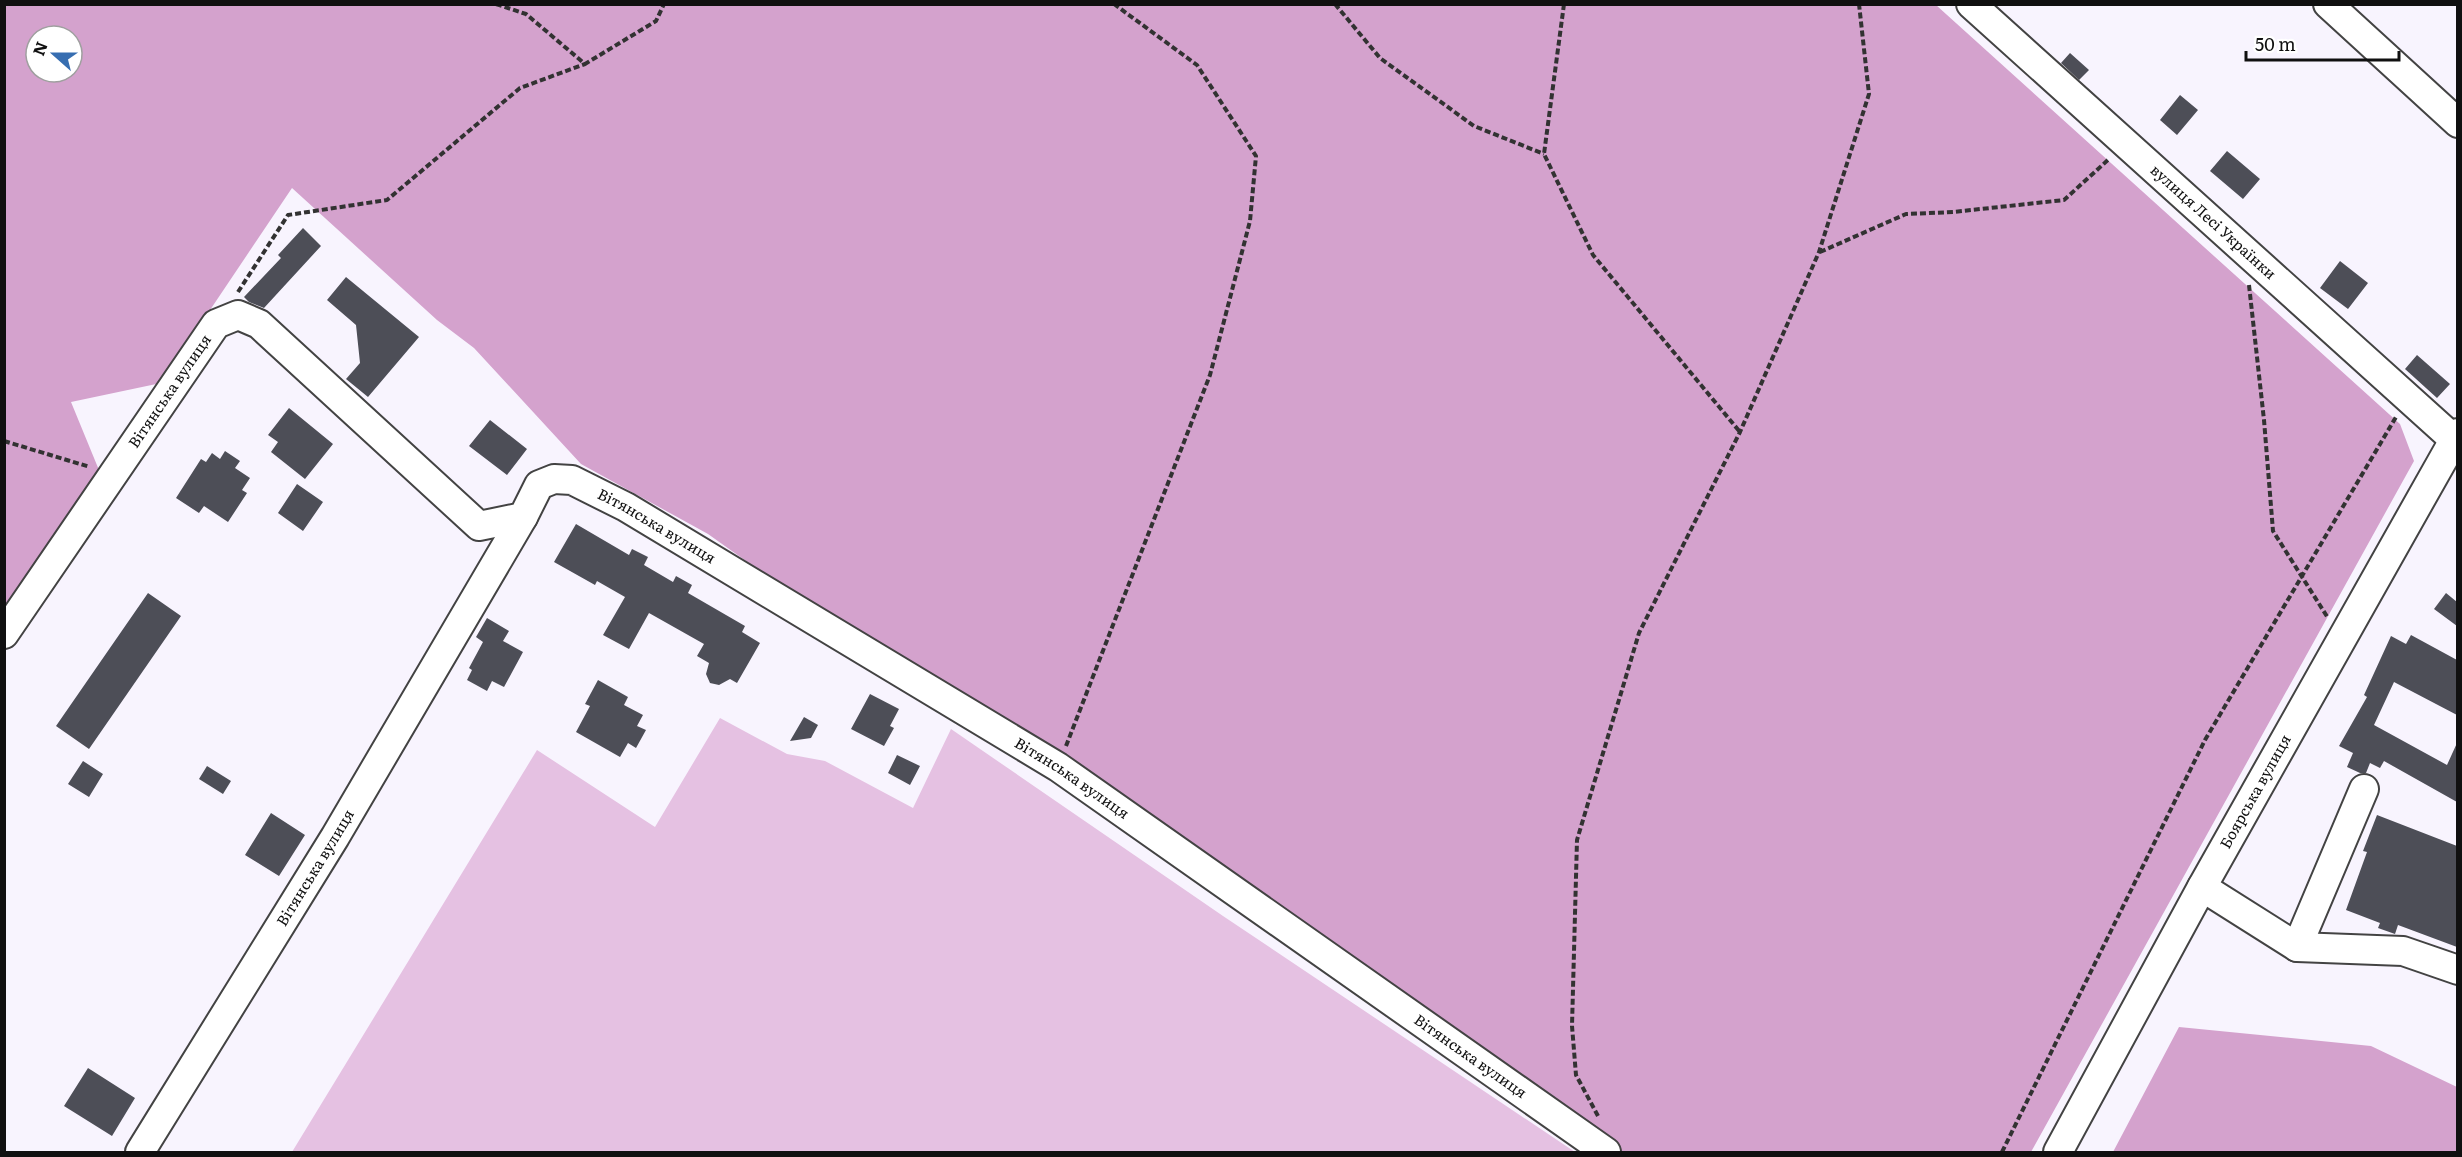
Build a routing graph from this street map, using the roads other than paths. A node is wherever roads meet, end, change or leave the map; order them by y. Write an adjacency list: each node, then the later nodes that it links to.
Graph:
1 (1971, 4): 4 (street, вулиця Лесі Українки)
2 (2328, 4): 3 (street)
3 (2457, 123)
4 (2456, 439): 8 (street, Боярська вулиця)
5 (523, 517): 6 (street, Вітянська вулиця); 11 (street, Вітянська вулиця); 12 (street, Вітянська вулиця)
6 (4, 634)
7 (2364, 789): 9 (street)
8 (2202, 887): 9 (street); 13 (street, Боярська вулиця)
9 (2297, 947): 10 (street)
10 (2457, 970)
11 (140, 1152)
12 (1606, 1152)
13 (2058, 1152)

